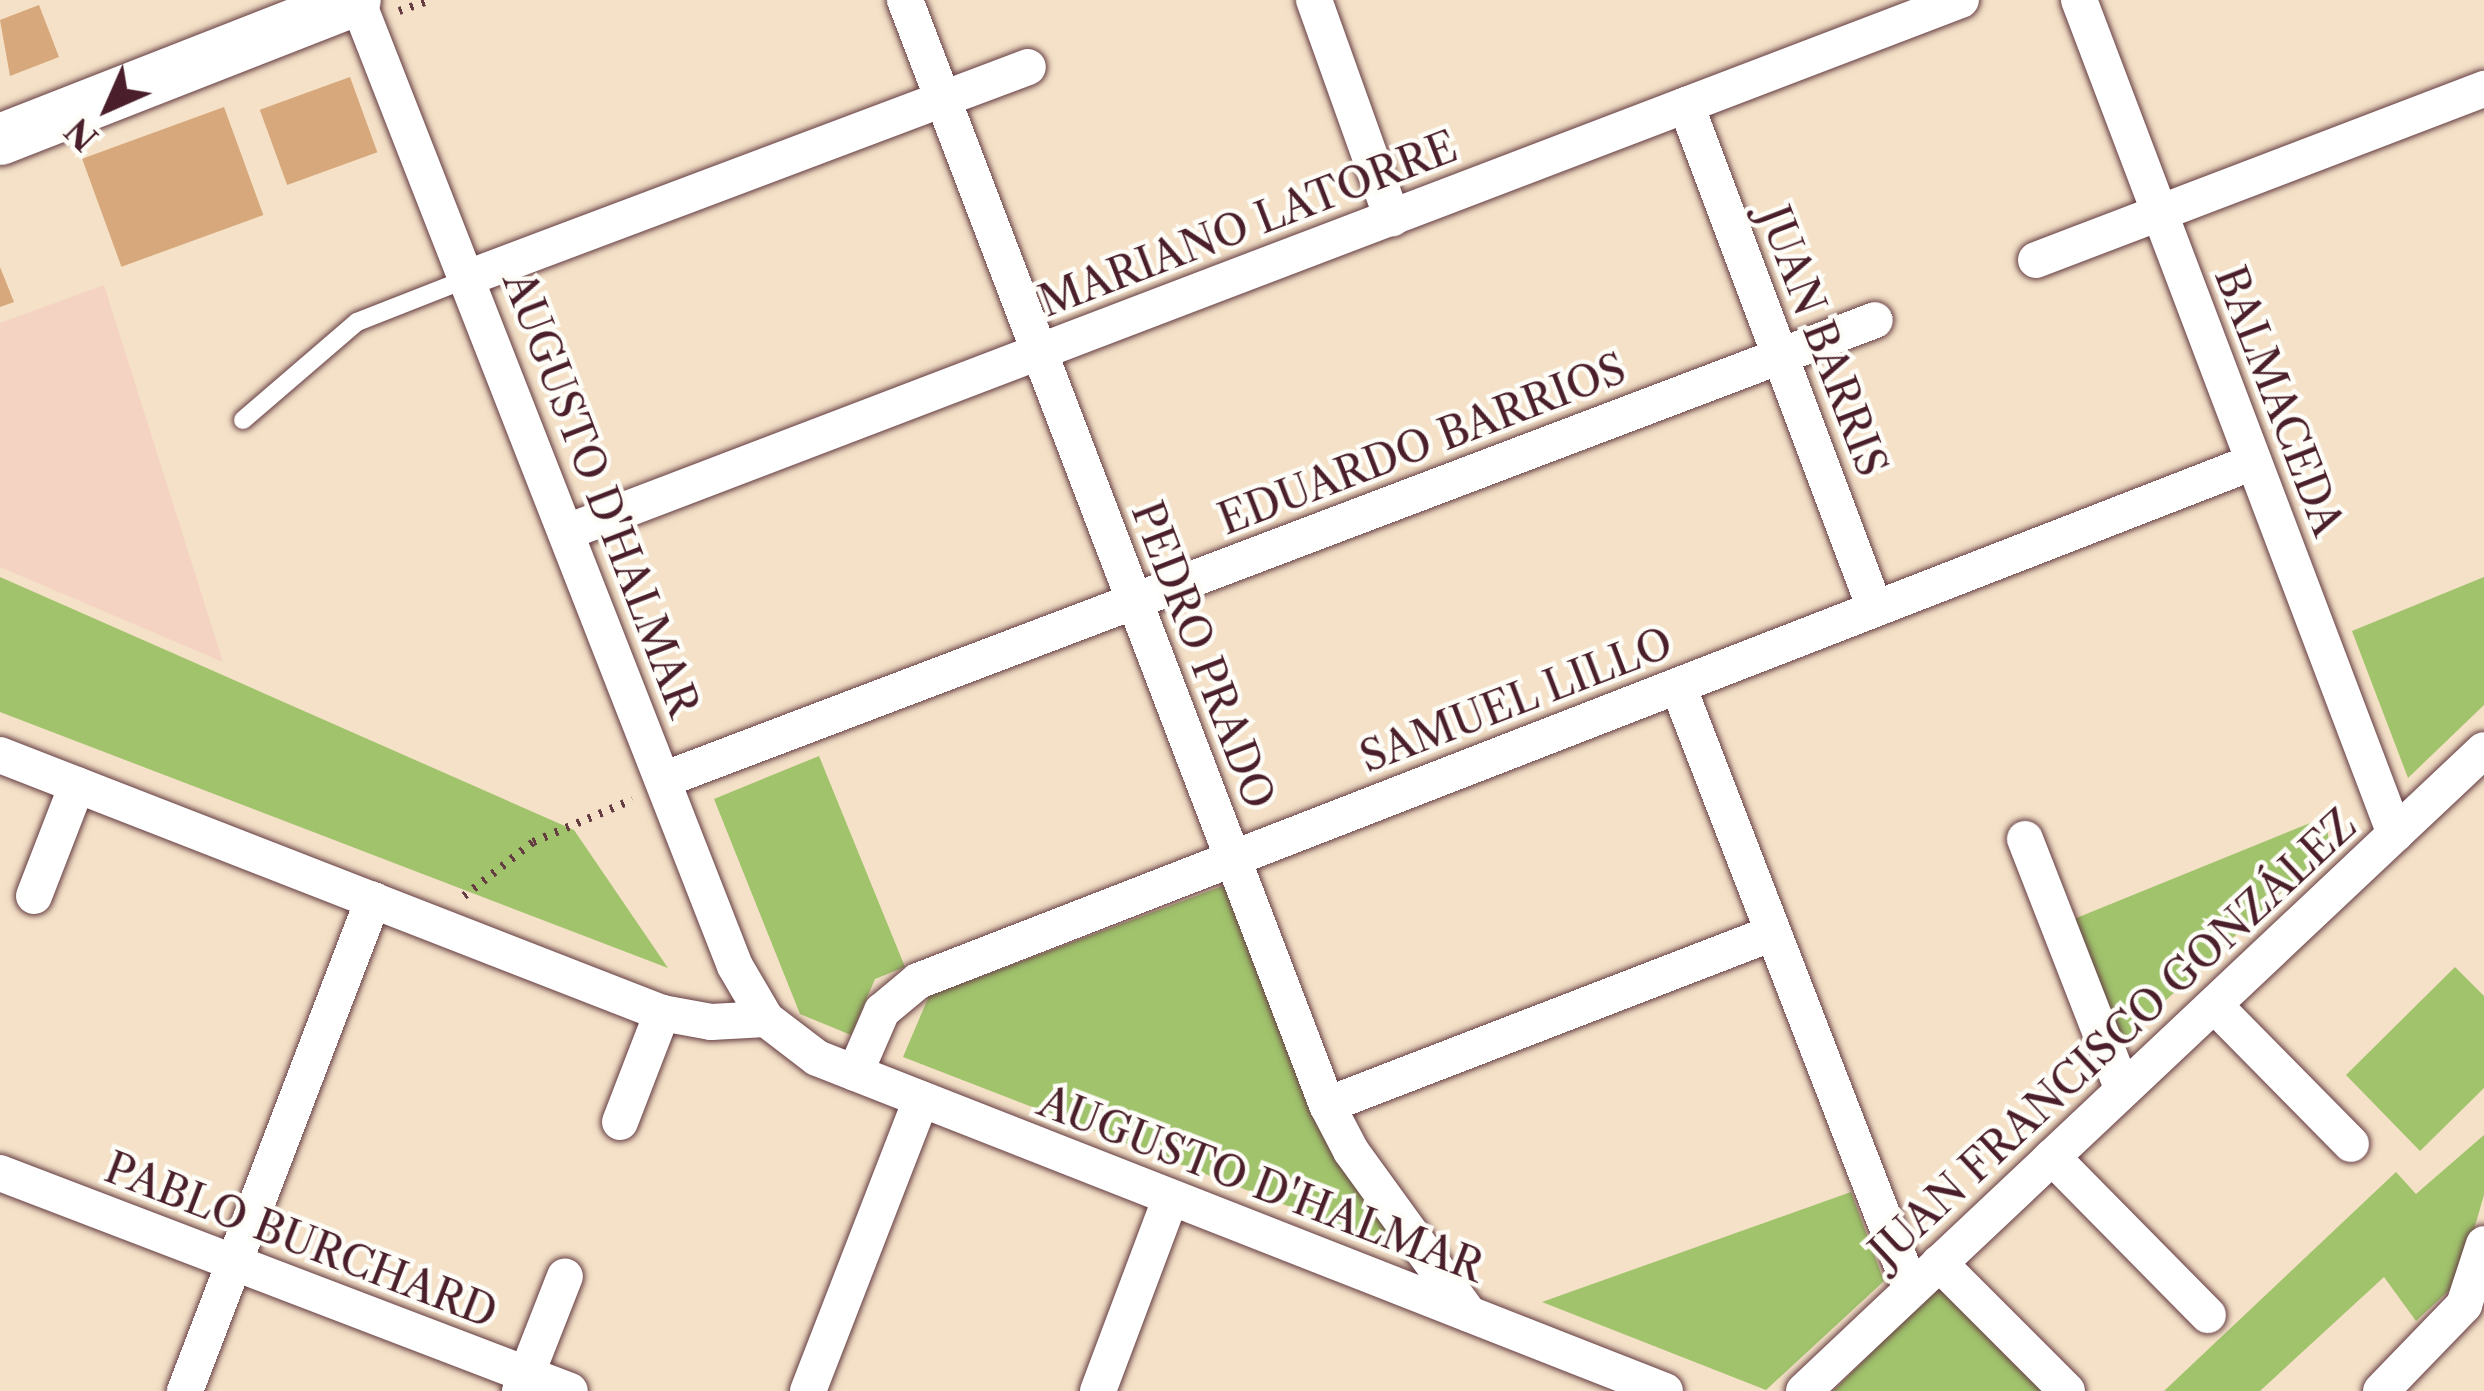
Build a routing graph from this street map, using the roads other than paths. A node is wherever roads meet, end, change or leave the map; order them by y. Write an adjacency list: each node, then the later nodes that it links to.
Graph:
1 (356, 0): 10 (main road); 14 (street, AUGUSTO D'HALMAR)
2 (905, 0): 8 (street, PEDRO PRADO)
3 (1314, 0): 12 (street)
4 (1961, 0): 9 (street, MARIANO LATORRE)
5 (2079, 0): 11 (street, BALMACEDA)
6 (1028, 67): 8 (street)
7 (2484, 89): 11 (street)
8 (943, 99): 14 (street); 16 (street, PEDRO PRADO)
9 (1686, 105): 12 (street, MARIANO LATORRE); 17 (street, JUAN BARRIS)
10 (0, 139)
11 (2159, 212): 13 (street); 19 (street, BALMACEDA)
12 (1392, 218): 16 (street, MARIANO LATORRE)
13 (2036, 260)
14 (470, 278): 18 (lane); 20 (street, AUGUSTO D'HALMAR)
15 (1876, 320): 17 (street, EDUARDO BARRIOS)
16 (1039, 352): 20 (street, MARIANO LATORRE); 21 (street, PEDRO PRADO)
17 (1780, 356): 21 (street, EDUARDO BARRIOS); 22 (street, JUAN BARRIS)
18 (243, 420)
19 (2253, 462): 22 (street, SAMUEL LILLO); 28 (street, BALMACEDA)
20 (567, 532): 26 (street, AUGUSTO D'HALMAR)
21 (1135, 602): 26 (street, EDUARDO BARRIOS); 30 (street, PEDRO PRADO)
22 (1875, 609): 23 (street, SAMUEL LILLO)
23 (1678, 686): 30 (street, SAMUEL LILLO); 33 (street)
24 (2484, 750): 28 (street, JUAN FRANCISCO GONZÁLEZ)
25 (0, 755): 27 (street)
26 (663, 780): 36 (street, AUGUSTO D'HALMAR)
27 (77, 785): 31 (street); 32 (street)
28 (2395, 834): 34 (street, JUAN FRANCISCO GONZÁLEZ)
29 (2025, 839): 38 (street)
30 (1233, 859): 37 (street, SAMUEL LILLO); 40 (street, PEDRO PRADO)
31 (34, 896)
32 (373, 900): 35 (street); 47 (street)
33 (1774, 933): 40 (street); 50 (street)
34 (2214, 1005): 38 (street, JUAN FRANCISCO GONZÁLEZ); 42 (street)
35 (662, 1013): 36 (street); 41 (street)
36 (766, 1019): 37 (street, AUGUSTO D'HALMAR)
37 (855, 1073): 39 (street, AUGUSTO D'HALMAR)
38 (2123, 1090): 43 (street, JUAN FRANCISCO GONZÁLEZ)
39 (921, 1099): 45 (street, AUGUSTO D'HALMAR); 57 (street)
40 (1328, 1105): 51 (street, PEDRO PRADO)
41 (620, 1122)
42 (2351, 1144)
43 (2052, 1157): 48 (street, JUAN FRANCISCO GONZÁLEZ); 52 (street)
44 (0, 1173): 47 (street, PABLO BURCHARD)
45 (1171, 1197): 51 (street, AUGUSTO D'HALMAR); 58 (street)
46 (2484, 1244): 53 (street)
47 (234, 1262): 54 (street, PABLO BURCHARD); 55 (street)
48 (1939, 1263): 50 (street, JUAN FRANCISCO GONZÁLEZ); 61 (street)
49 (565, 1276): 54 (street)
50 (1911, 1289): 60 (street, JUAN FRANCISCO GONZÁLEZ)
51 (1470, 1314): 59 (street, AUGUSTO D'HALMAR)
52 (2208, 1315)
53 (2474, 1315): 62 (street)
54 (523, 1383): 56 (street, PABLO BURCHARD)
55 (184, 1391)
56 (570, 1391)
57 (808, 1391)
58 (1098, 1391)
59 (1665, 1391)
60 (1804, 1391)
61 (2067, 1391)
62 (2381, 1391)

